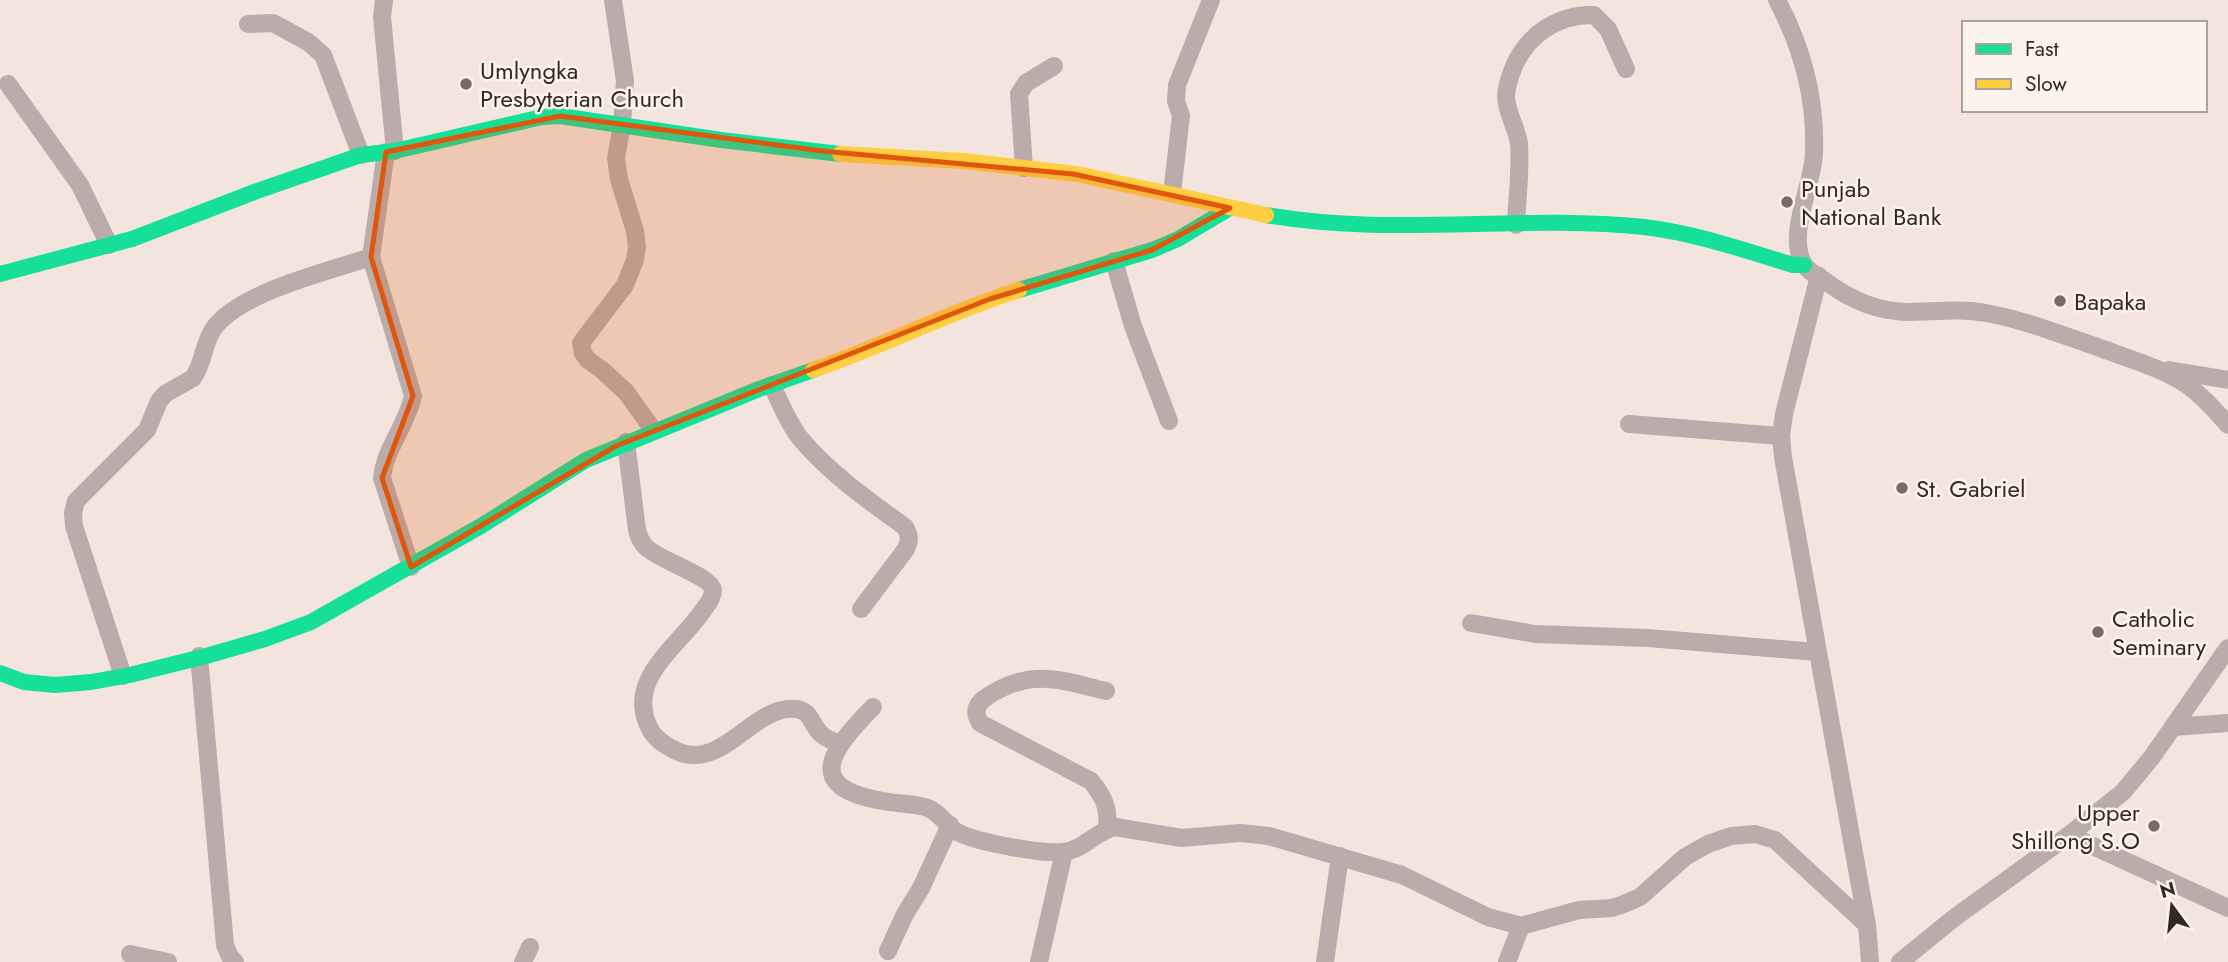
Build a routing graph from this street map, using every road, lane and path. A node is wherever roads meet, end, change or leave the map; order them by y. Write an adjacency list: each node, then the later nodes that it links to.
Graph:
1 (384, 0): 10 (street)
2 (612, 0): 9 (street)
3 (1212, 0): 13 (street)
4 (1777, 0): 19 (street)
5 (248, 24): 11 (street)
6 (1054, 66): 12 (street)
7 (1626, 69): 15 (street)
8 (8, 84): 16 (street)
9 (622, 124): 10 (street); 12 (street); 28 (street)
10 (391, 151): 11 (street); 17 (street)
11 (361, 155): 16 (street)
12 (1024, 168): 13 (street)
13 (1172, 193): 14 (street)
14 (1230, 208): 15 (street); 18 (street)
15 (1516, 225): 19 (street)
16 (109, 245): 20 (street)
17 (371, 257): 31 (street); 38 (street)
18 (1114, 261): 24 (street); 25 (street)
19 (1804, 265): 21 (street)
20 (0, 274)
21 (1819, 276): 22 (street); 29 (street)
22 (2152, 367): 23 (street); 27 (street)
23 (2228, 380)
24 (772, 385): 28 (street); 32 (street)
25 (1168, 421)
26 (1629, 424): 29 (street)
27 (2228, 425)
28 (654, 431): 30 (street)
29 (1781, 436): 35 (street)
30 (626, 442): 31 (street); 43 (street)
31 (411, 567): 36 (street)
32 (861, 609)
33 (1471, 623): 35 (street)
34 (2228, 648): 42 (street)
35 (1817, 652): 50 (street)
36 (199, 656): 38 (street); 54 (street)
37 (0, 673): 38 (street)
38 (123, 676)
39 (1106, 691): 45 (street)
40 (873, 707): 43 (street)
41 (2228, 723): 42 (street)
42 (2174, 727): 46 (street)
43 (840, 744): 44 (street)
44 (950, 825): 47 (street); 52 (street)
45 (1107, 828): 47 (street); 48 (street)
46 (2069, 835): 49 (street); 60 (street)
47 (1064, 852): 56 (street)
48 (1340, 856): 51 (street); 57 (street)
49 (2228, 908)
50 (1867, 925): 51 (street); 59 (street)
51 (1521, 926): 58 (street)
52 (888, 951)
53 (130, 954): 55 (street)
54 (230, 960)
55 (168, 962)
56 (1039, 962)
57 (1325, 962)
58 (1507, 962)
59 (1870, 962)
60 (1900, 962)

